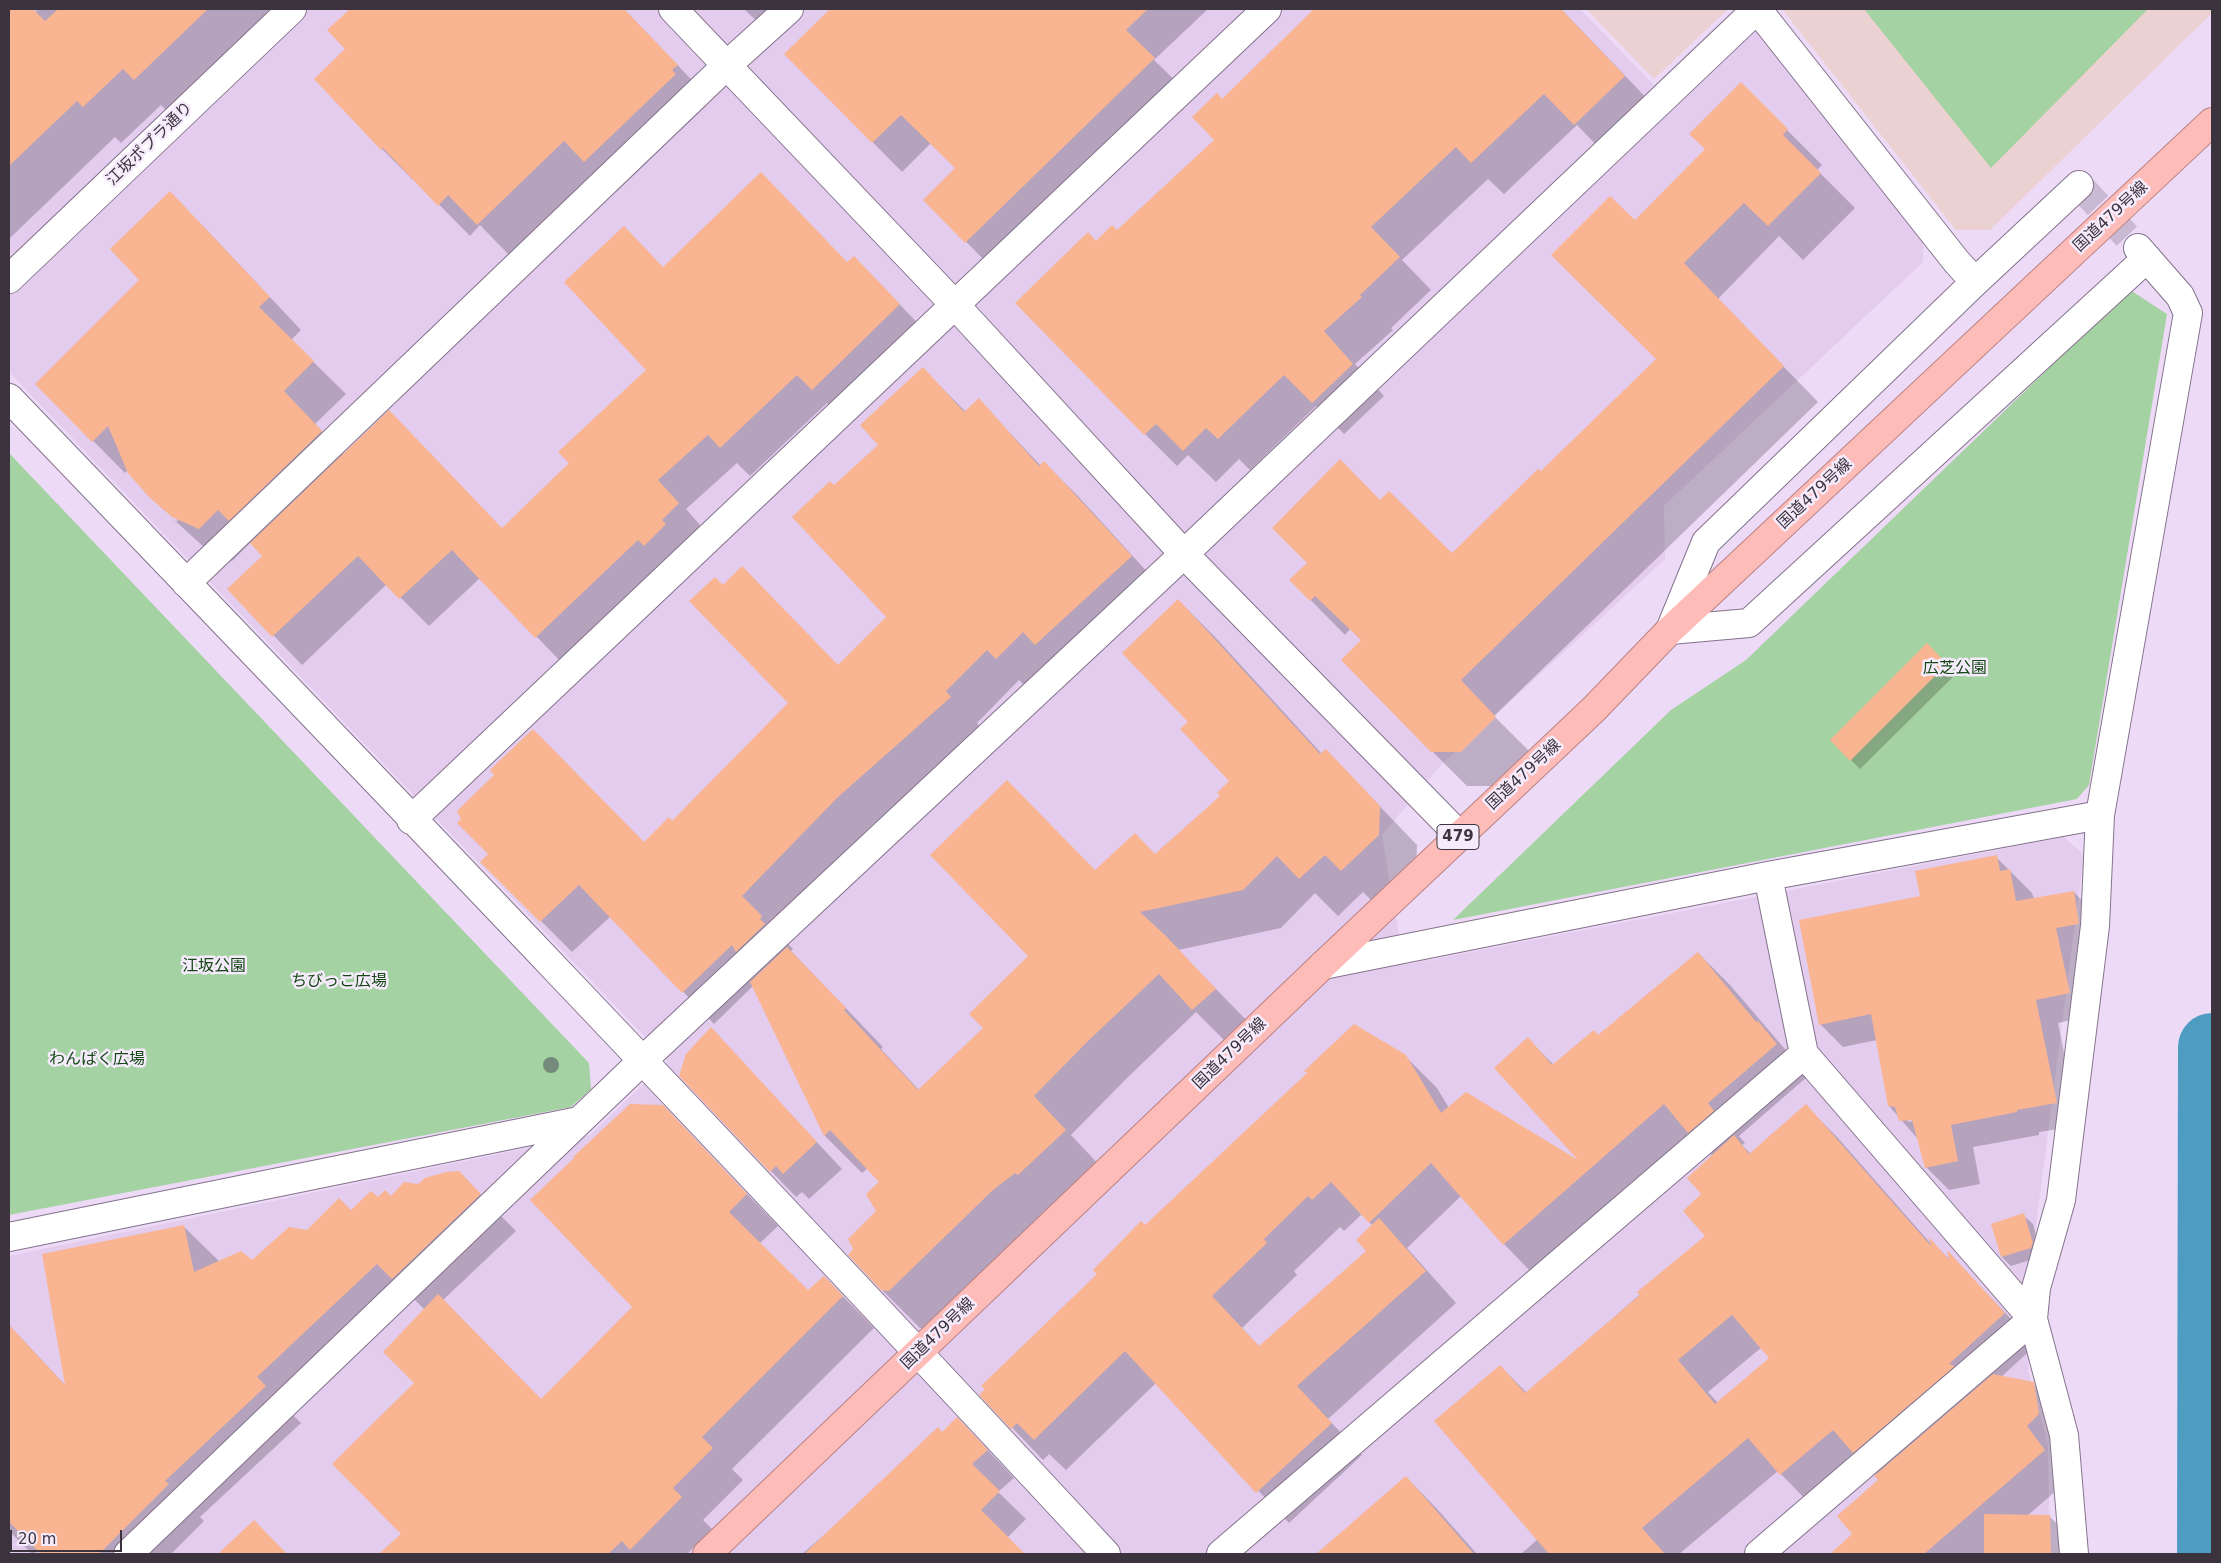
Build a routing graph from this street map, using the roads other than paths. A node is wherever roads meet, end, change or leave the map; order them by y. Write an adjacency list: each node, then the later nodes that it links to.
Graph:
1 (292, 9): 9 (street, 江坂ポプラ通り)
2 (673, 9): 6 (street)
3 (789, 9): 6 (street)
4 (1267, 9): 11 (street)
5 (1757, 9): 10 (street); 13 (street)
6 (727, 65): 11 (street); 14 (street)
7 (2212, 122): 15 (highway, 国道479号線 / 479)
8 (2079, 186): 10 (street)
9 (9, 278)
10 (1975, 282): 15 (street)
11 (955, 305): 13 (street); 17 (street)
12 (9, 398): 14 (street)
13 (1184, 554): 18 (street); 22 (street)
14 (186, 583): 17 (street)
15 (1670, 630): 16 (street); 18 (highway, 国道479号線 / 479)
16 (2100, 815): 19 (street); 25 (street)
17 (411, 820): 22 (street)
18 (1460, 836): 20 (highway, 国道479号線 / 479)
19 (1768, 876): 20 (street); 21 (street)
20 (1323, 964): 26 (highway, 国道479号線 / 479)
21 (1804, 1054): 25 (street); 30 (street)
22 (642, 1060): 23 (street); 26 (street)
23 (579, 1121): 24 (street); 27 (street)
24 (9, 1237)
25 (2033, 1319): 31 (street); 32 (street)
26 (919, 1353): 28 (highway, 国道479号線 / 479); 29 (street)
27 (128, 1554)
28 (707, 1554)
29 (1106, 1554)
30 (1221, 1554)
31 (1759, 1554)
32 (2074, 1554)

